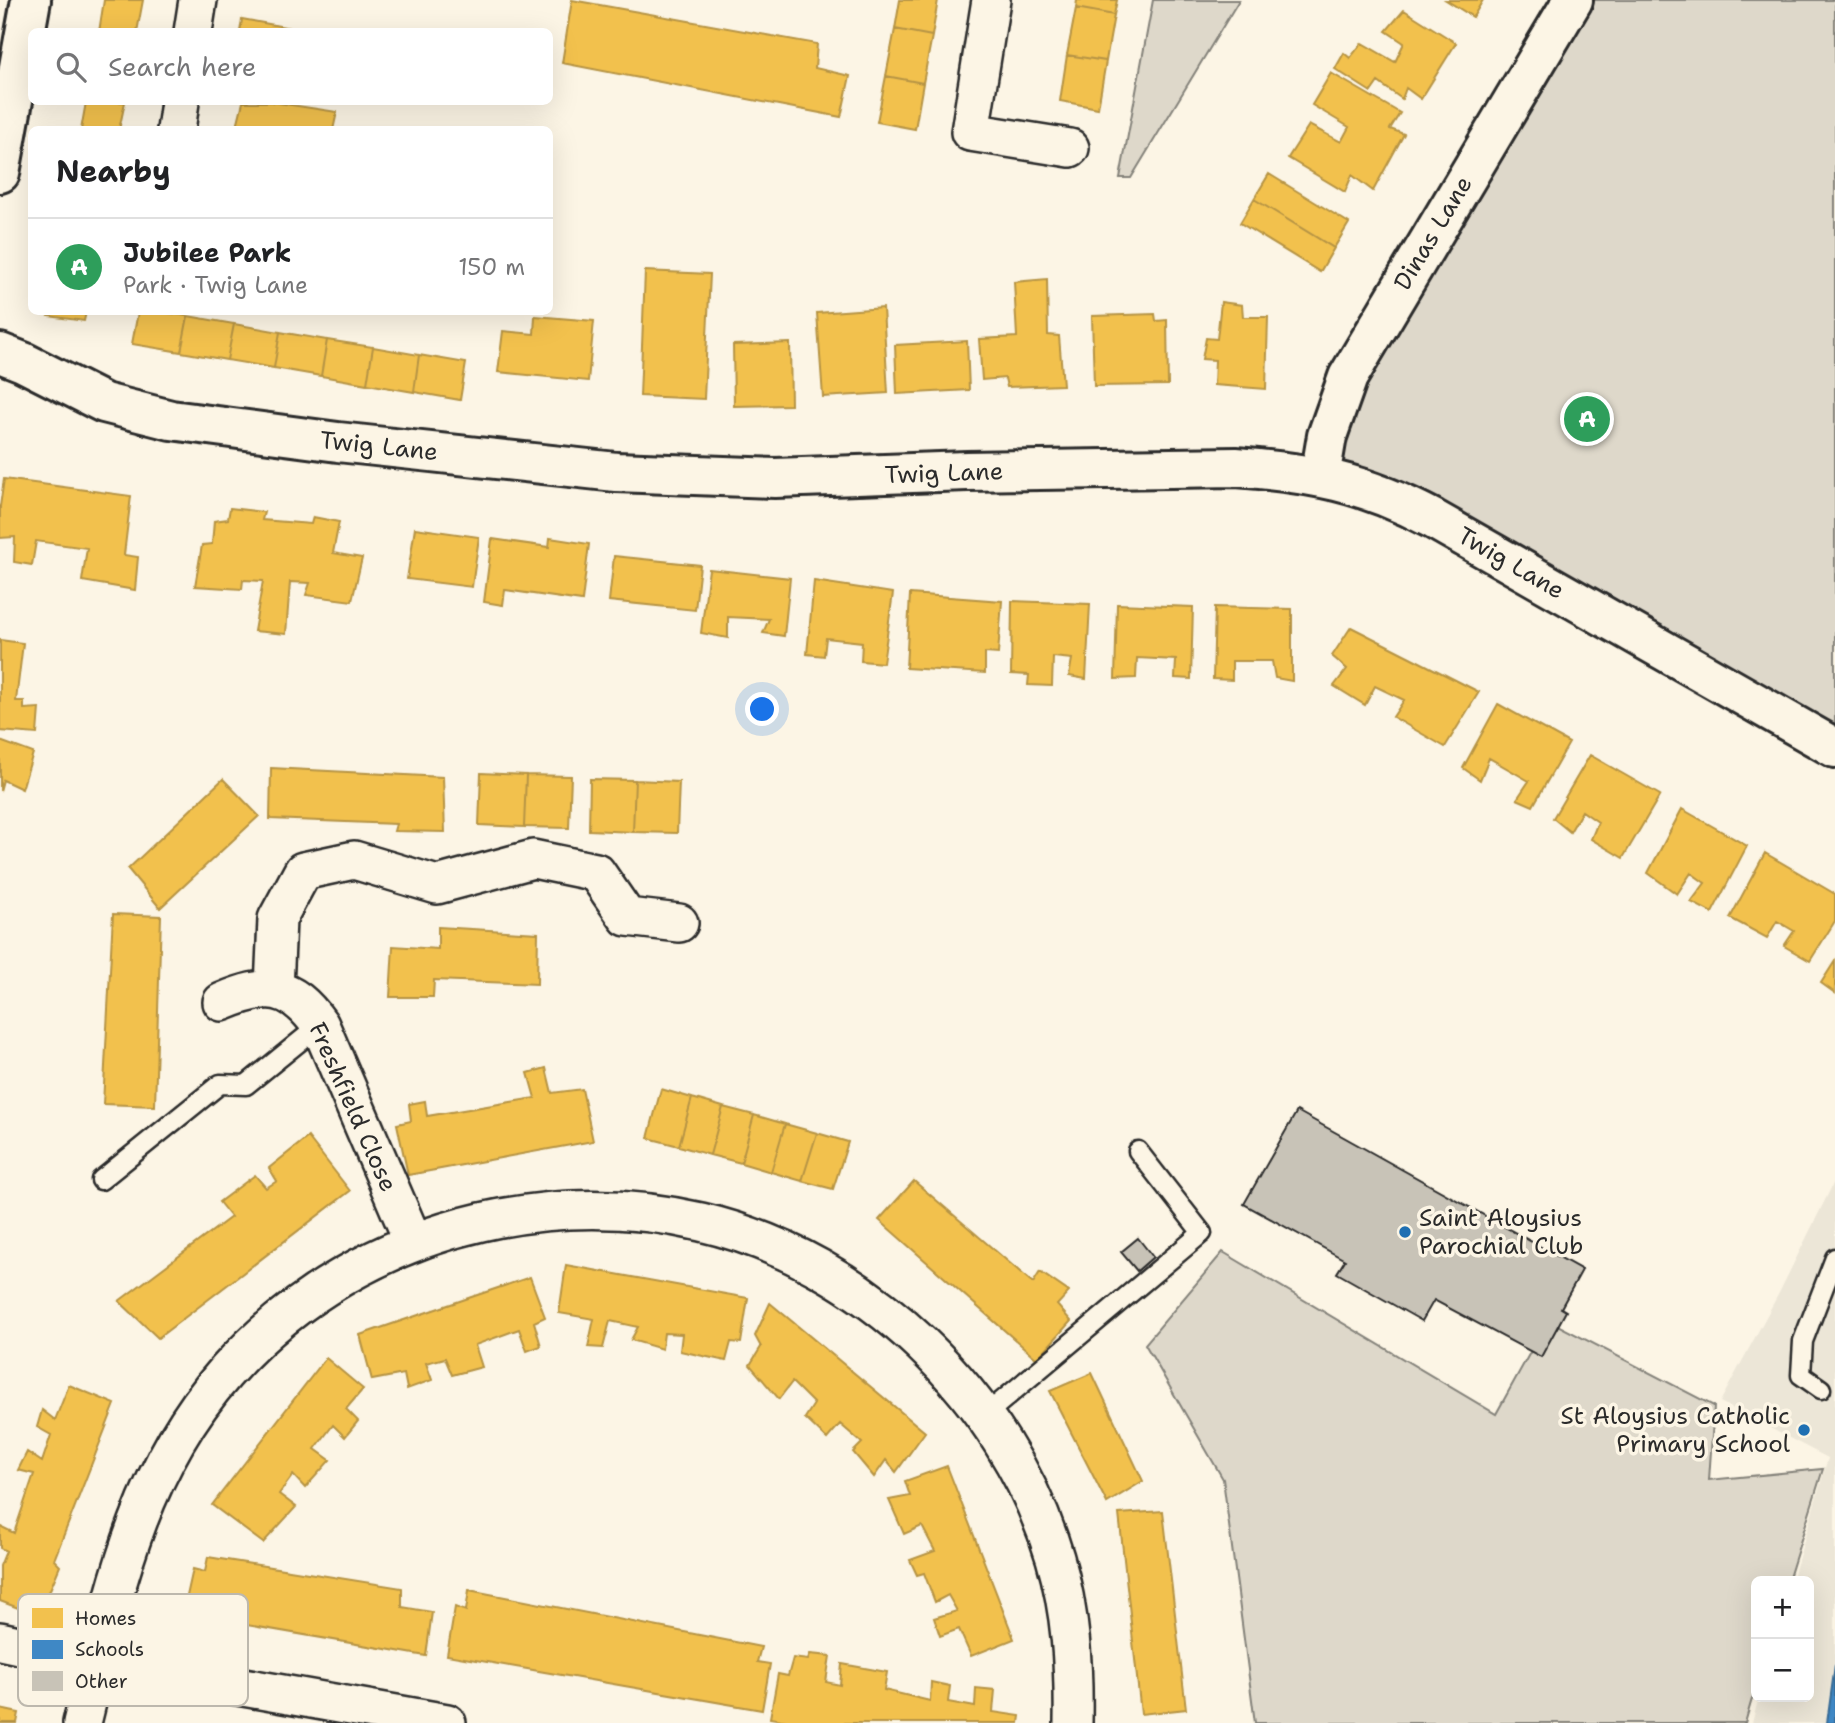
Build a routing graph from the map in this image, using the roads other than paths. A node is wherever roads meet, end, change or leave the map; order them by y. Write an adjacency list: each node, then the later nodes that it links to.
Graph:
1 (31, 0): 9 (street)
2 (198, 0): 5 (street)
3 (990, 0): 8 (street)
4 (1573, 0): 11 (street, Dinas Lane)
5 (194, 28)
6 (180, 105): 7 (street)
7 (177, 126)
8 (1070, 148)
9 (0, 173)
10 (0, 354): 11 (street, Twig Lane)
11 (1320, 477): 12 (street, Twig Lane)
12 (1835, 748)
13 (679, 923): 14 (street)
14 (275, 989): 15 (street); 16 (street, Freshfield Close)
15 (222, 1002)
16 (320, 1025): 18 (lane); 19 (street, Freshfield Close)
17 (1138, 1151): 22 (lane)
18 (101, 1180)
19 (413, 1241): 22 (street); 23 (street)
20 (1835, 1258): 21 (lane)
21 (1821, 1389)
22 (984, 1416): 30 (street)
23 (114, 1594)
24 (0, 1641): 25 (street)
25 (18, 1644)
26 (248, 1687): 29 (street)
27 (86, 1706): 28 (street)
28 (82, 1723)
29 (447, 1723)
30 (1073, 1723)

